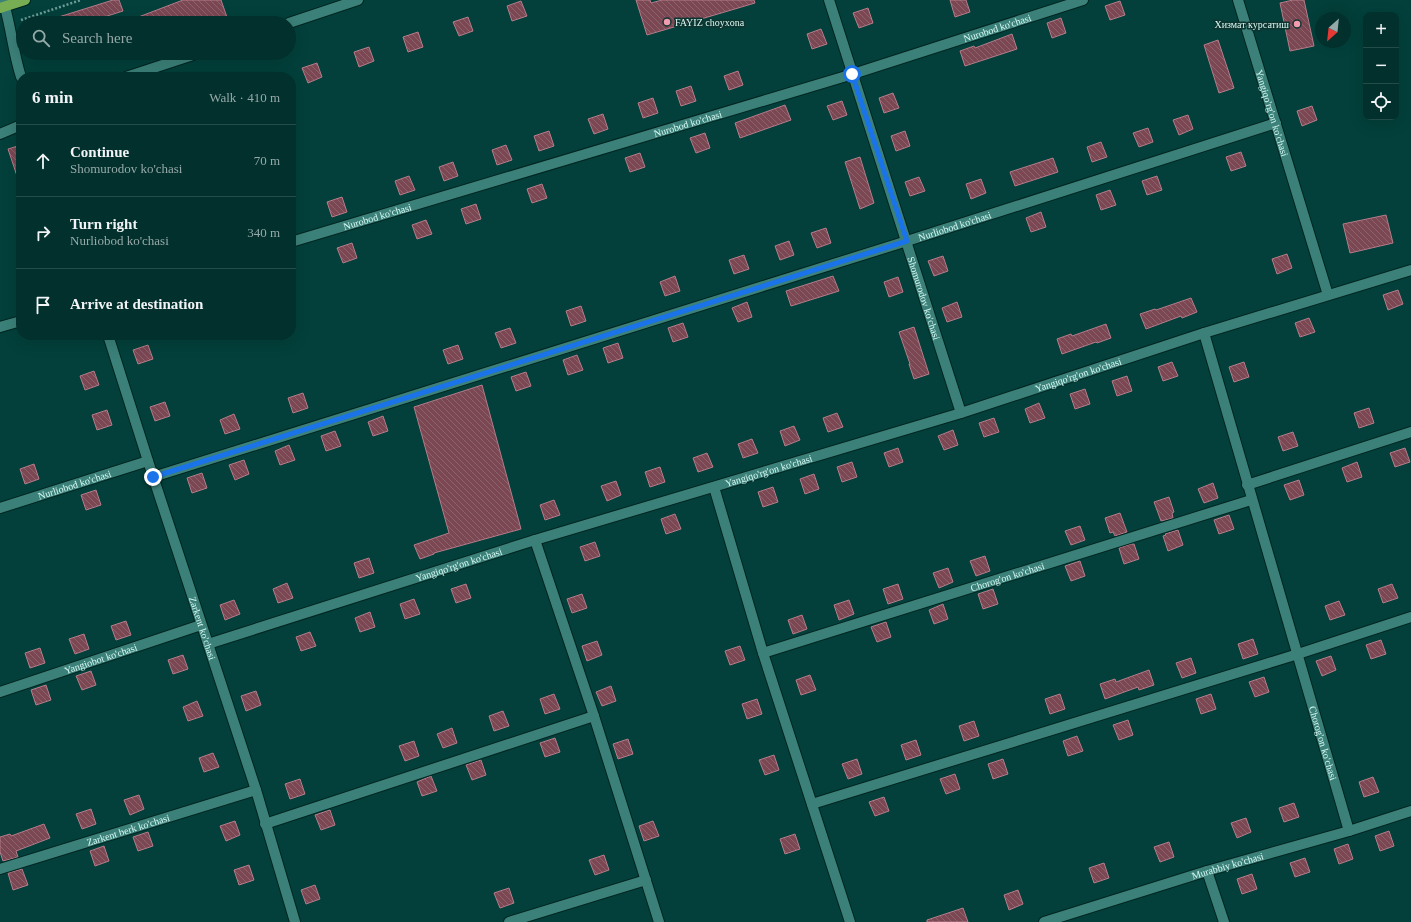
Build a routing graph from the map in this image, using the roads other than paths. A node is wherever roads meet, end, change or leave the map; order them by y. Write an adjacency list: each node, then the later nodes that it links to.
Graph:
1 (24, 0): 6 (main road)
2 (358, 0): 7 (street)
3 (830, 0): 11 (street, Shomurodov ko'chasi)
4 (1082, 0): 11 (street, Nurobod ko'chasi)
5 (1238, 0): 12 (street, Yangiqo'rg'on ko'chasi)
6 (3, 5): 9 (street)
7 (296, 21)
8 (177, 60): 10 (street)
9 (19, 72)
10 (141, 72)
11 (852, 74): 15 (street, Nurobod ko'chasi); 16 (street, Shomurodov ko'chasi)
12 (1276, 123): 16 (street, Nurliobod ko'chasi); 18 (street, Yangiqo'rg'on ko'chasi)
13 (16, 127): 14 (street)
14 (0, 134)
15 (296, 241)
16 (907, 241): 23 (street, Shomurodov ko'chasi); 26 (street, Nurliobod ko'chasi)
17 (1411, 270): 18 (street, Yangiqo'rg'on ko'chasi)
18 (1328, 295): 21 (street, Yangiqo'rg'on ko'chasi)
19 (16, 322): 20 (street)
20 (0, 326)
21 (1204, 333): 23 (street, Yangiqo'rg'on ko'chasi); 27 (street, Chorog'on ko'chasi)
22 (110, 340): 25 (street, Zarkent ko'chasi)
23 (962, 413): 28 (street, Yangiqo'rg'on ko'chasi)
24 (1411, 432): 27 (street)
25 (148, 461): 26 (street, Zarkent ko'chasi); 30 (street, Nurliobod ko'chasi)
26 (153, 477): 33 (street, Zarkent ko'chasi)
27 (1247, 485): 29 (street, Chorog'on ko'chasi)
28 (714, 487): 31 (street, Yangiqo'rg'on ko'chasi); 35 (street)
29 (1251, 500): 35 (street, Chorog'on ko'chasi); 36 (street, Chorog'on ko'chasi)
30 (0, 508)
31 (535, 540): 34 (street, Yangiqo'rg'on ko'chasi); 38 (street)
32 (1411, 617): 36 (street)
33 (201, 625): 34 (street, Zarkent ko'chasi); 37 (street, Yangiobot ko'chasi)
34 (208, 644): 39 (street, Zarkent ko'chasi)
35 (763, 653): 40 (street)
36 (1298, 654): 40 (street); 43 (street, Chorog'on ko'chasi)
37 (0, 692)
38 (594, 716): 42 (street); 46 (street)
39 (256, 790): 42 (street, Zarkent ko'chasi); 44 (street, Zarkent berk ko'chasi)
40 (812, 804): 50 (street)
41 (1411, 811): 43 (street, Murabbiy ko'chasi)
42 (265, 824): 47 (street, Zarkent ko'chasi)
43 (1349, 831): 45 (street, Murabbiy ko'chasi)
44 (0, 869)
45 (1207, 871): 51 (street, Murabbiy ko'chasi); 52 (street)
46 (646, 880): 48 (street); 49 (street)
47 (294, 922)
48 (508, 922)
49 (659, 922)
50 (850, 922)
51 (1044, 922)
52 (1224, 922)

